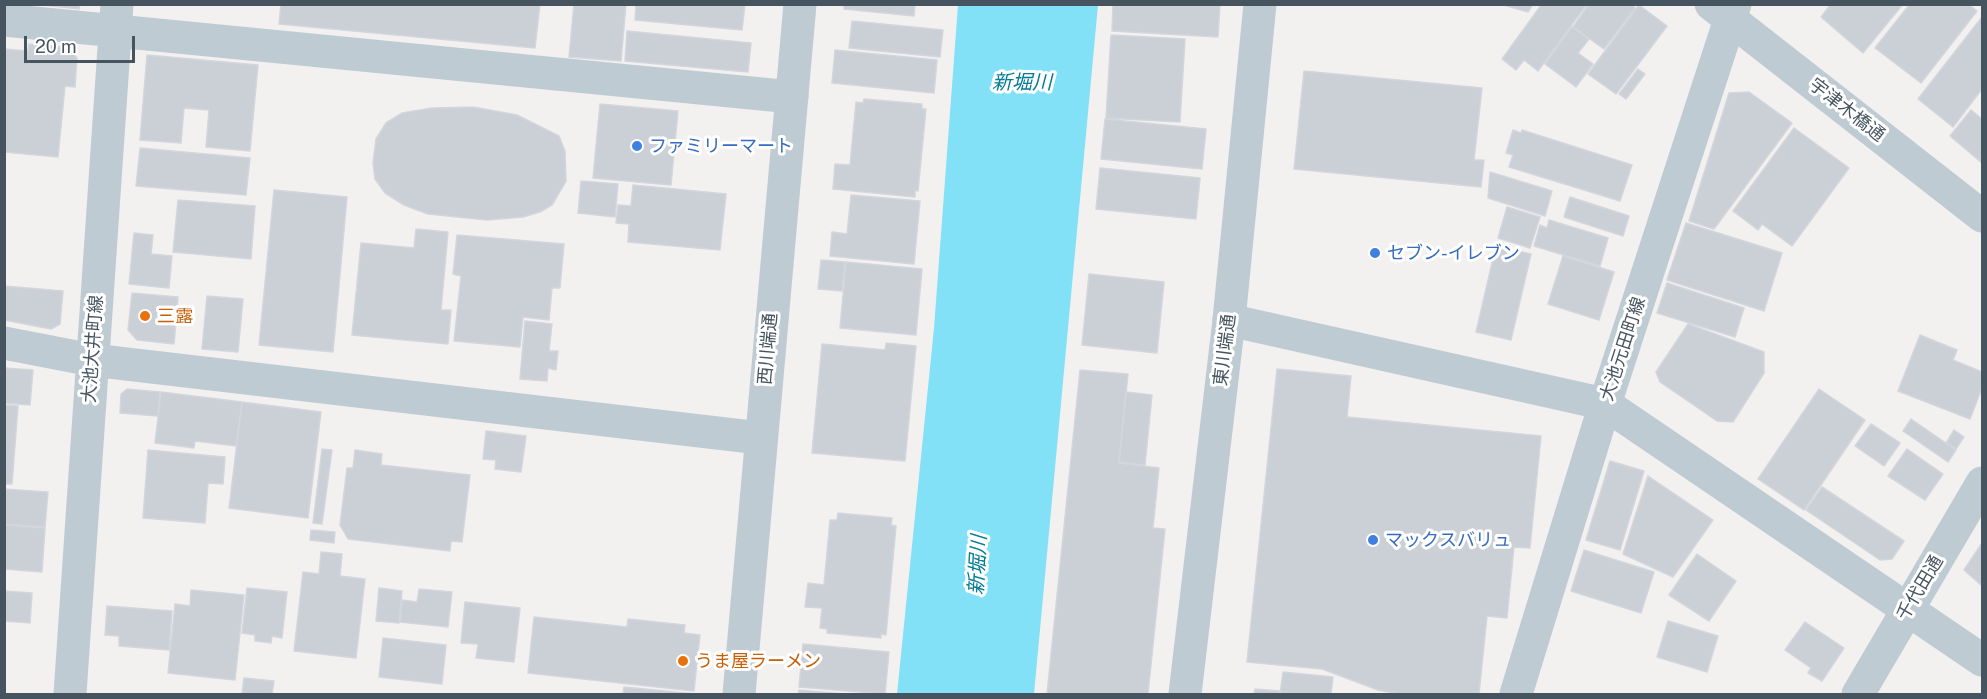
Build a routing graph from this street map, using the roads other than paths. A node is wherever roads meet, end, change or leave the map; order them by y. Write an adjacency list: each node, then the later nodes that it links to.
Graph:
1 (800, 4): 6 (street, 西川端通)
2 (1260, 4): 8 (street, 東川端通)
3 (1725, 10): 7 (street, 宇津木橋通); 11 (street, 大池元田町線)
4 (116, 18): 5 (street); 6 (street); 10 (street, 大池大井町線)
5 (4, 20)
6 (792, 97): 12 (street, 西川端通)
7 (1983, 216)
8 (1229, 320): 11 (street); 18 (street, 東川端通)
9 (4, 343): 10 (street)
10 (92, 360): 12 (street); 16 (street, 大池大井町線)
11 (1605, 404): 14 (street); 19 (street, 大池元田町線)
12 (760, 438): 17 (street, 西川端通)
13 (1983, 483): 14 (street, 千代田通)
14 (1907, 609): 15 (street); 20 (street, 千代田通)
15 (1983, 660)
16 (70, 694)
17 (739, 694)
18 (1185, 694)
19 (1516, 694)
20 (1858, 694)

